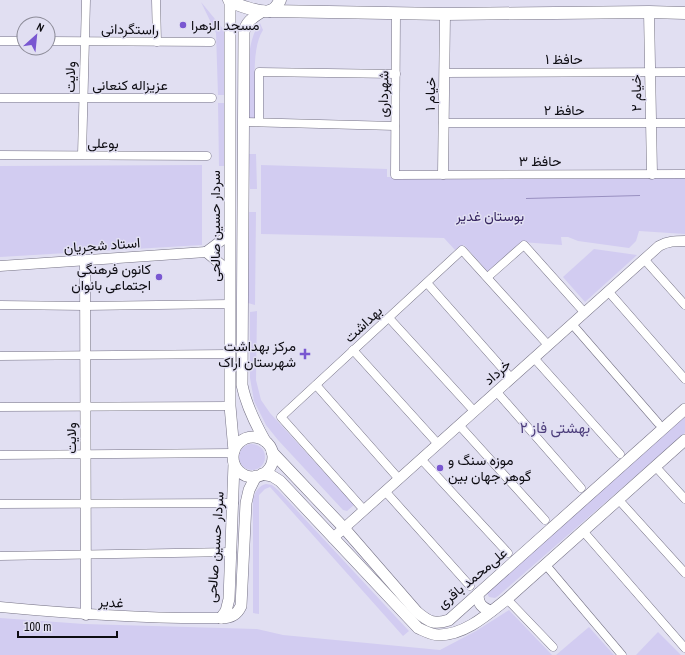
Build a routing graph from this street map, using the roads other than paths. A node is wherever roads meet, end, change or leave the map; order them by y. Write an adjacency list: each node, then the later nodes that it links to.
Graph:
1 (86, 0): 15 (street, ولایت)
2 (156, 0): 16 (street)
3 (280, 0): 5 (main road)
4 (229, 1): 5 (main road); 10 (main road, سردار حسین صالحی)
5 (267, 11): 8 (main road); 11 (main road, سردار حسین صالحی)
6 (649, 12): 7 (main road); 9 (main road); 18 (street, خیام ۲)
7 (685, 13)
8 (396, 14): 9 (main road); 21 (street, شهرداری)
9 (445, 14): 20 (street, خیام ۱)
10 (230, 38): 11 (main road); 38 (main road, سردار حسین صالحی)
11 (244, 40): 25 (main road, سردار حسین صالحی)
12 (0, 41): 13 (street)
13 (16, 41)
14 (56, 41): 15 (street, راستگردانی)
15 (85, 41): 16 (street, راستگردانی); 23 (street, ولایت)
16 (157, 42): 17 (street, راستگردانی)
17 (211, 42)
18 (650, 72): 19 (street, حافظ ۱); 20 (street, حافظ ۱); 29 (street, خیام ۲)
19 (685, 72)
20 (444, 73): 28 (street, خیام ۱)
21 (396, 74): 26 (street); 30 (street, شهرداری)
22 (0, 98): 23 (street, عزیزاله کنعانی)
23 (84, 98): 24 (street, عزیزاله کنعانی); 32 (street, ولایت)
24 (212, 98)
25 (244, 122): 26 (street); 73 (main road, سردار حسین صالحی)
26 (259, 122): 30 (street)
27 (685, 122): 29 (street, حافظ ۲)
28 (443, 123): 29 (street, حافظ ۲); 34 (street, خیام ۱)
29 (651, 123): 35 (street, خیام ۲)
30 (395, 126): 37 (street, شهرداری)
31 (0, 155): 32 (street, بوعلی)
32 (82, 155): 33 (street, بوعلی)
33 (207, 156)
34 (443, 174): 35 (street, حافظ ۳); 37 (street, حافظ ۳)
35 (652, 174): 36 (street, حافظ ۳)
36 (685, 174)
37 (395, 175)
38 (230, 234): 40 (street); 44 (main road, سردار حسین صالحی)
39 (685, 241): 41 (street, خرداد)
40 (206, 252): 42 (street, استاد شجریان); 44 (street)
41 (644, 258): 47 (street, خرداد); 50 (street)
42 (84, 260): 43 (street, استاد شجریان); 51 (street, ولایت)
43 (0, 266)
44 (230, 272): 48 (main road, سردار حسین صالحی)
45 (490, 275): 52 (street)
46 (427, 283): 53 (street, بهداشت); 55 (street, بهداشت); 61 (street)
47 (608, 291): 52 (street, خرداد); 62 (street)
48 (230, 304): 51 (street); 57 (main road, سردار حسین صالحی)
49 (0, 305): 51 (street)
50 (685, 305)
51 (85, 306): 59 (street, ولایت)
52 (584, 312): 54 (street, خرداد)
53 (389, 318): 56 (street, بهداشت); 69 (street)
54 (572, 324): 55 (street, خرداد); 70 (street)
55 (548, 345): 60 (street, خرداد)
56 (353, 350): 63 (street, بهداشت); 74 (street)
57 (230, 354): 59 (street); 66 (main road, سردار حسین صالحی)
58 (0, 356): 59 (street)
59 (85, 356): 65 (street, ولایت)
60 (534, 358): 61 (street, خرداد); 76 (street)
61 (511, 378): 64 (street, خرداد)
62 (685, 379)
63 (316, 385): 83 (street); 91 (street, بهداشت)
64 (496, 391): 69 (street, خرداد); 84 (street)
65 (85, 406): 66 (street); 67 (street); 78 (street, ولایت)
66 (230, 406): 79 (main road, سردار حسین صالحی)
67 (0, 407)
68 (685, 409): 102 (main road, علی‌محمد باقری)
69 (474, 411): 71 (street, خرداد)
70 (658, 423)
71 (459, 425): 74 (street, خرداد); 92 (street)
72 (685, 440): 81 (main road)
73 (265, 441): 75 (main road); 79 (main road)
74 (438, 444): 80 (street, خرداد)
75 (272, 452): 82 (main road); 93 (main road, علی‌محمد باقری)
76 (620, 454)
77 (0, 455): 78 (street)
78 (85, 455): 79 (street); 90 (street, ولایت)
79 (234, 456): 82 (main road); 88 (main road, سردار حسین صالحی)
80 (421, 459): 83 (street, خرداد); 97 (street)
81 (655, 466): 86 (main road); 87 (street)
82 (259, 475): 95 (main road); 108 (main road, سردار حسین صالحی)
83 (399, 479): 85 (street, خرداد)
84 (582, 488)
85 (386, 491): 91 (street, خرداد); 102 (street)
86 (618, 499): 94 (main road); 101 (street)
87 (685, 499)
88 (234, 503): 90 (street); 96 (main road, سردار حسین صالحی)
89 (0, 504): 90 (street)
90 (85, 504): 98 (street, ولایت)
91 (364, 510): 93 (street, خرداد)
92 (546, 520)
93 (344, 528): 95 (street, خرداد); 104 (main road, علی‌محمد باقری)
94 (583, 531): 100 (main road); 111 (street)
95 (333, 538): 109 (main road)
96 (232, 552): 98 (street); 108 (main road, سردار حسین صالحی)
97 (508, 553)
98 (85, 554): 99 (street); 107 (street, ولایت)
99 (0, 556)
100 (546, 564): 103 (main road); 112 (street)
101 (685, 573)
102 (474, 590): 104 (main road, علی‌محمد باقری); 106 (main road)
103 (507, 598): 106 (main road); 110 (street)
104 (464, 606): 109 (main road)
105 (0, 607): 107 (street, غدیر)
106 (491, 611): 109 (main road)
107 (86, 615): 108 (street, غدیر)
108 (221, 618)
109 (476, 621)
110 (554, 647)
111 (685, 648)
112 (622, 655)

